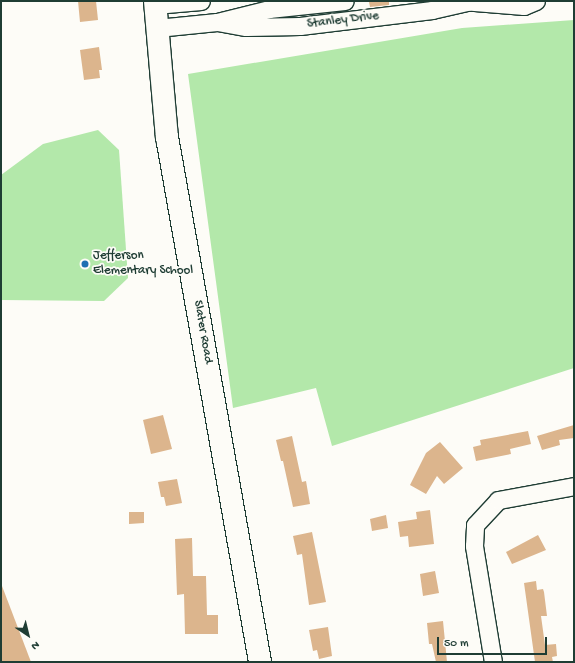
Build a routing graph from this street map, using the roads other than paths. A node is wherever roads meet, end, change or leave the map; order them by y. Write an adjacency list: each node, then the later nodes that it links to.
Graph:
1 (201, 1): 5 (street)
2 (346, 1): 6 (street, Stanley Drive)
3 (465, 1): 4 (street, Stanley Drive); 6 (street, Stanley Drive)
4 (536, 1)
5 (155, 3): 7 (main road, Slater Road)
6 (217, 22): 7 (street, Stanley Drive)
7 (157, 28): 9 (main road, Slater Road)
8 (574, 486): 10 (street)
9 (260, 662)
10 (493, 662)

